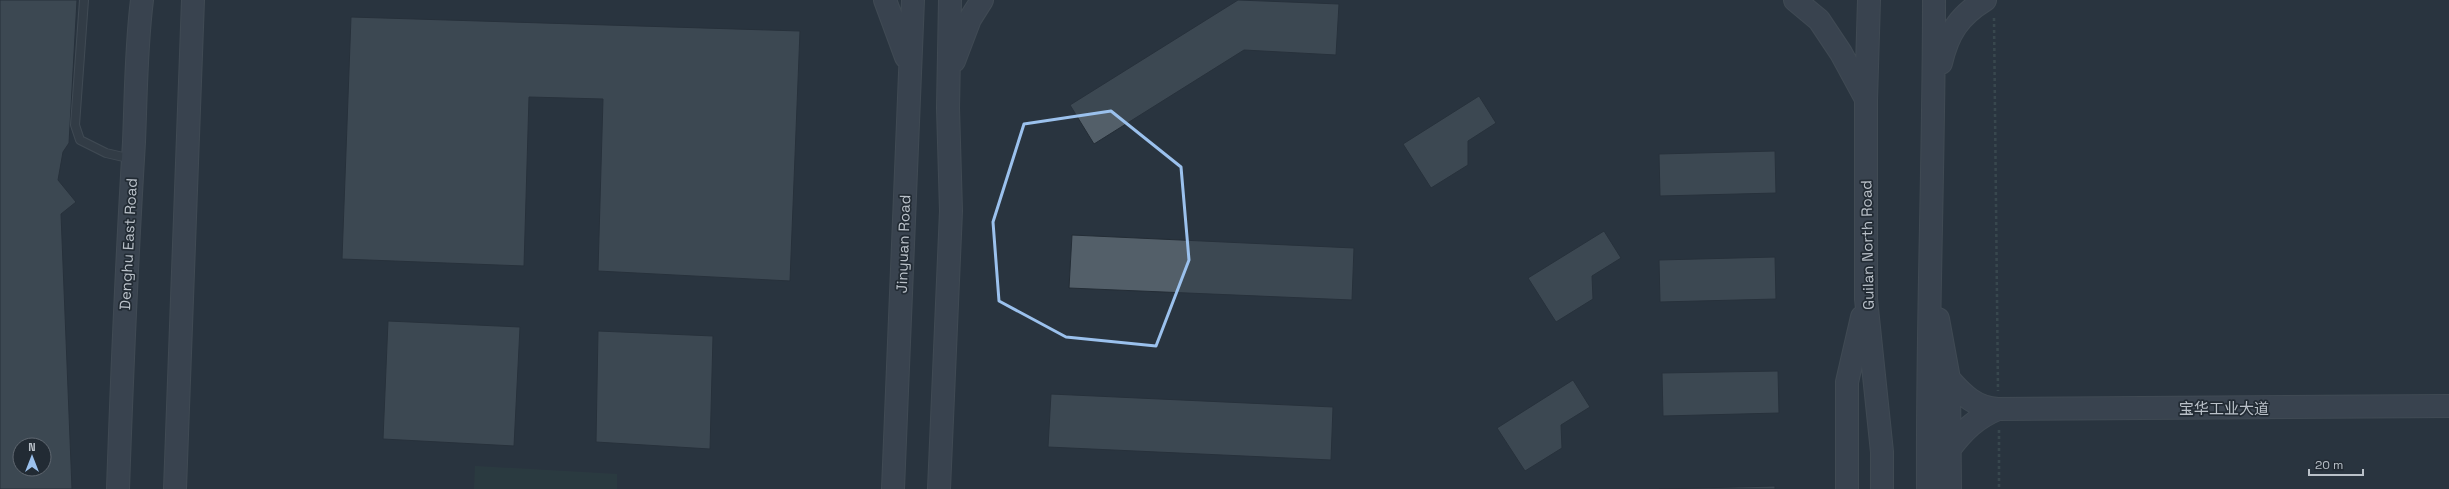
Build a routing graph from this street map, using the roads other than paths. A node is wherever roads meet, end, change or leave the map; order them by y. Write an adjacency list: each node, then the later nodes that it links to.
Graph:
1 (84, 0): 20 (lane)
2 (132, 0): 15 (main road)
3 (142, 0): 15 (main road, Denghu East Road)
4 (194, 0): 14 (main road)
5 (203, 0): 14 (main road)
6 (885, 0): 16 (main road)
7 (913, 0): 16 (main road, Jinyuan Road)
8 (950, 0): 17 (main road)
9 (982, 0): 17 (main road)
10 (1795, 0): 19 (main road)
11 (1869, 0): 19 (main road, Guilan North Road)
12 (1934, 0): 18 (main road)
13 (1990, 8): 18 (main road)
14 (193, 22): 28 (main road)
15 (137, 33): 20 (main road, Denghu East Road)
16 (910, 72): 29 (main road, Jinyuan Road)
17 (949, 73): 30 (main road)
18 (1934, 91): 21 (main road)
19 (1866, 100): 22 (main road, Guilan North Road)
20 (133, 159): 27 (main road, Denghu East Road)
21 (1932, 287): 23 (main road); 33 (main road)
22 (1866, 299): 31 (main road); 32 (main road, Guilan North Road)
23 (1949, 379): 25 (main road); 26 (main road)
24 (2449, 406): 25 (main road, 宝华工业大道)
25 (1998, 409): 26 (main road)
26 (1949, 450): 34 (main road)
27 (118, 489)
28 (175, 489)
29 (893, 489)
30 (939, 489)
31 (1847, 489)
32 (1882, 489)
33 (1928, 489)
34 (1950, 489)

